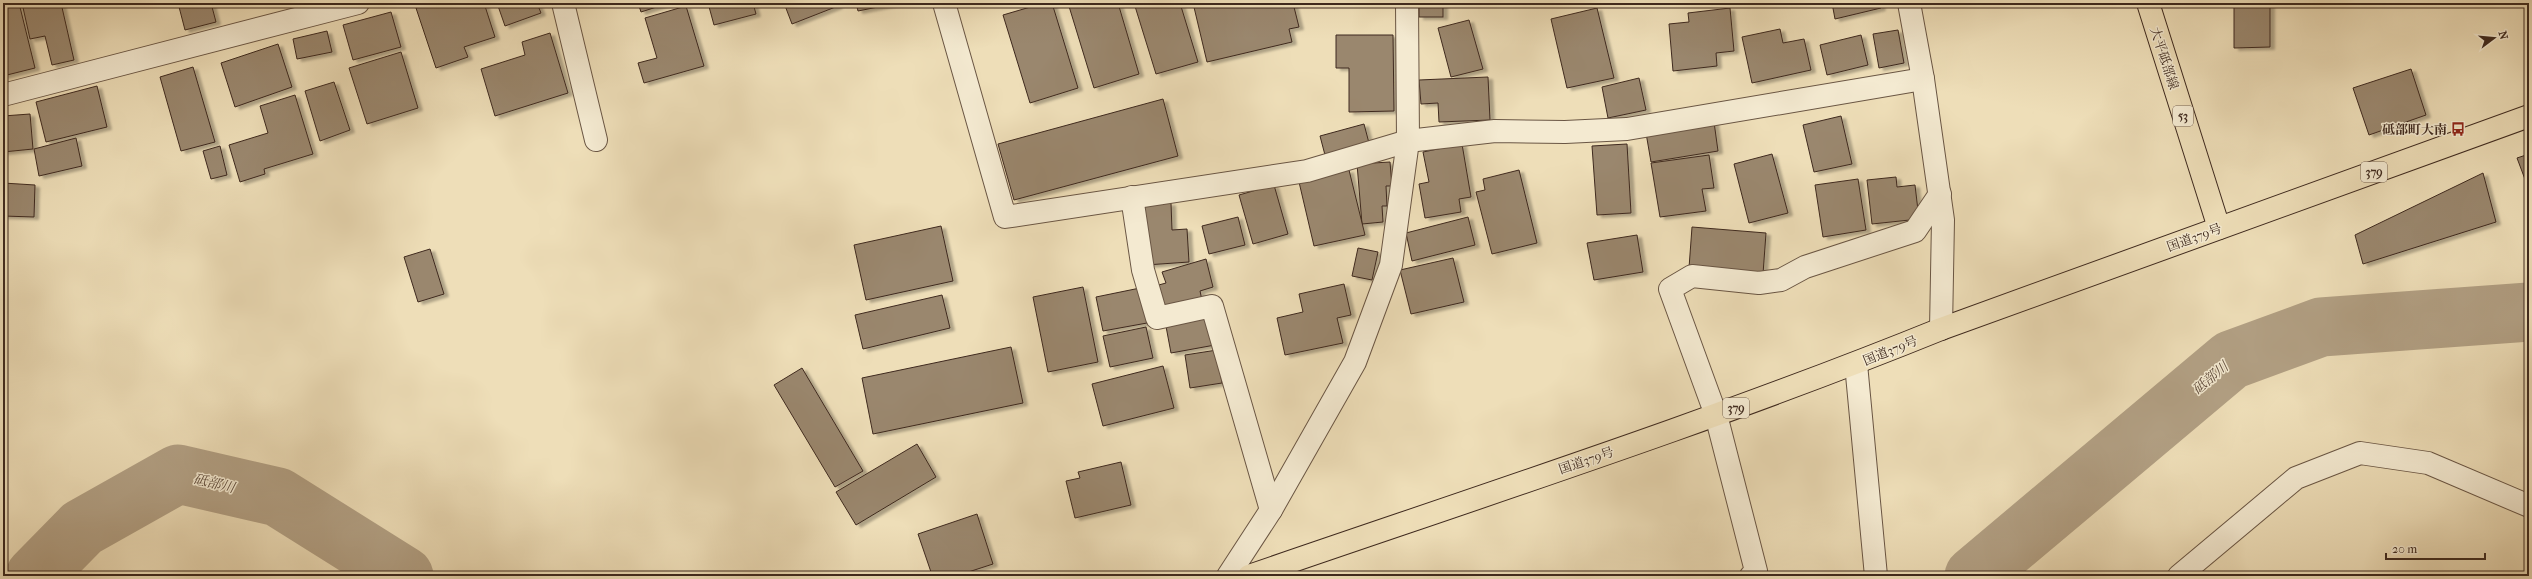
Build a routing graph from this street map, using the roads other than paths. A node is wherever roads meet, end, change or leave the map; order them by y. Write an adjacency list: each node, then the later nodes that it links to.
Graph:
1 (358, 3): 8 (street)
2 (563, 3): 10 (street)
3 (944, 3): 13 (street)
4 (1407, 3): 11 (street)
5 (1909, 3): 7 (street)
6 (2148, 3): 14 (main road, 大平砥部線 / 53)
7 (1923, 79): 11 (street); 12 (street)
8 (3, 95)
9 (2529, 116): 14 (main road, 国道379号 / 379)
10 (596, 140)
11 (1408, 141): 13 (street); 19 (street)
12 (1940, 194): 15 (street); 17 (street)
13 (1132, 197): 19 (street)
14 (2219, 228): 15 (main road, 国道379号 / 379)
15 (1941, 330): 16 (main road, 国道379号 / 379)
16 (1856, 364): 17 (main road, 国道379号 / 379); 23 (street)
17 (1716, 415): 21 (main road, 国道379号 / 379); 22 (street)
18 (2529, 506): 24 (street)
19 (1271, 510): 20 (street)
20 (1228, 576)
21 (1249, 576)
22 (1751, 576)
23 (1876, 576)
24 (2179, 576)

